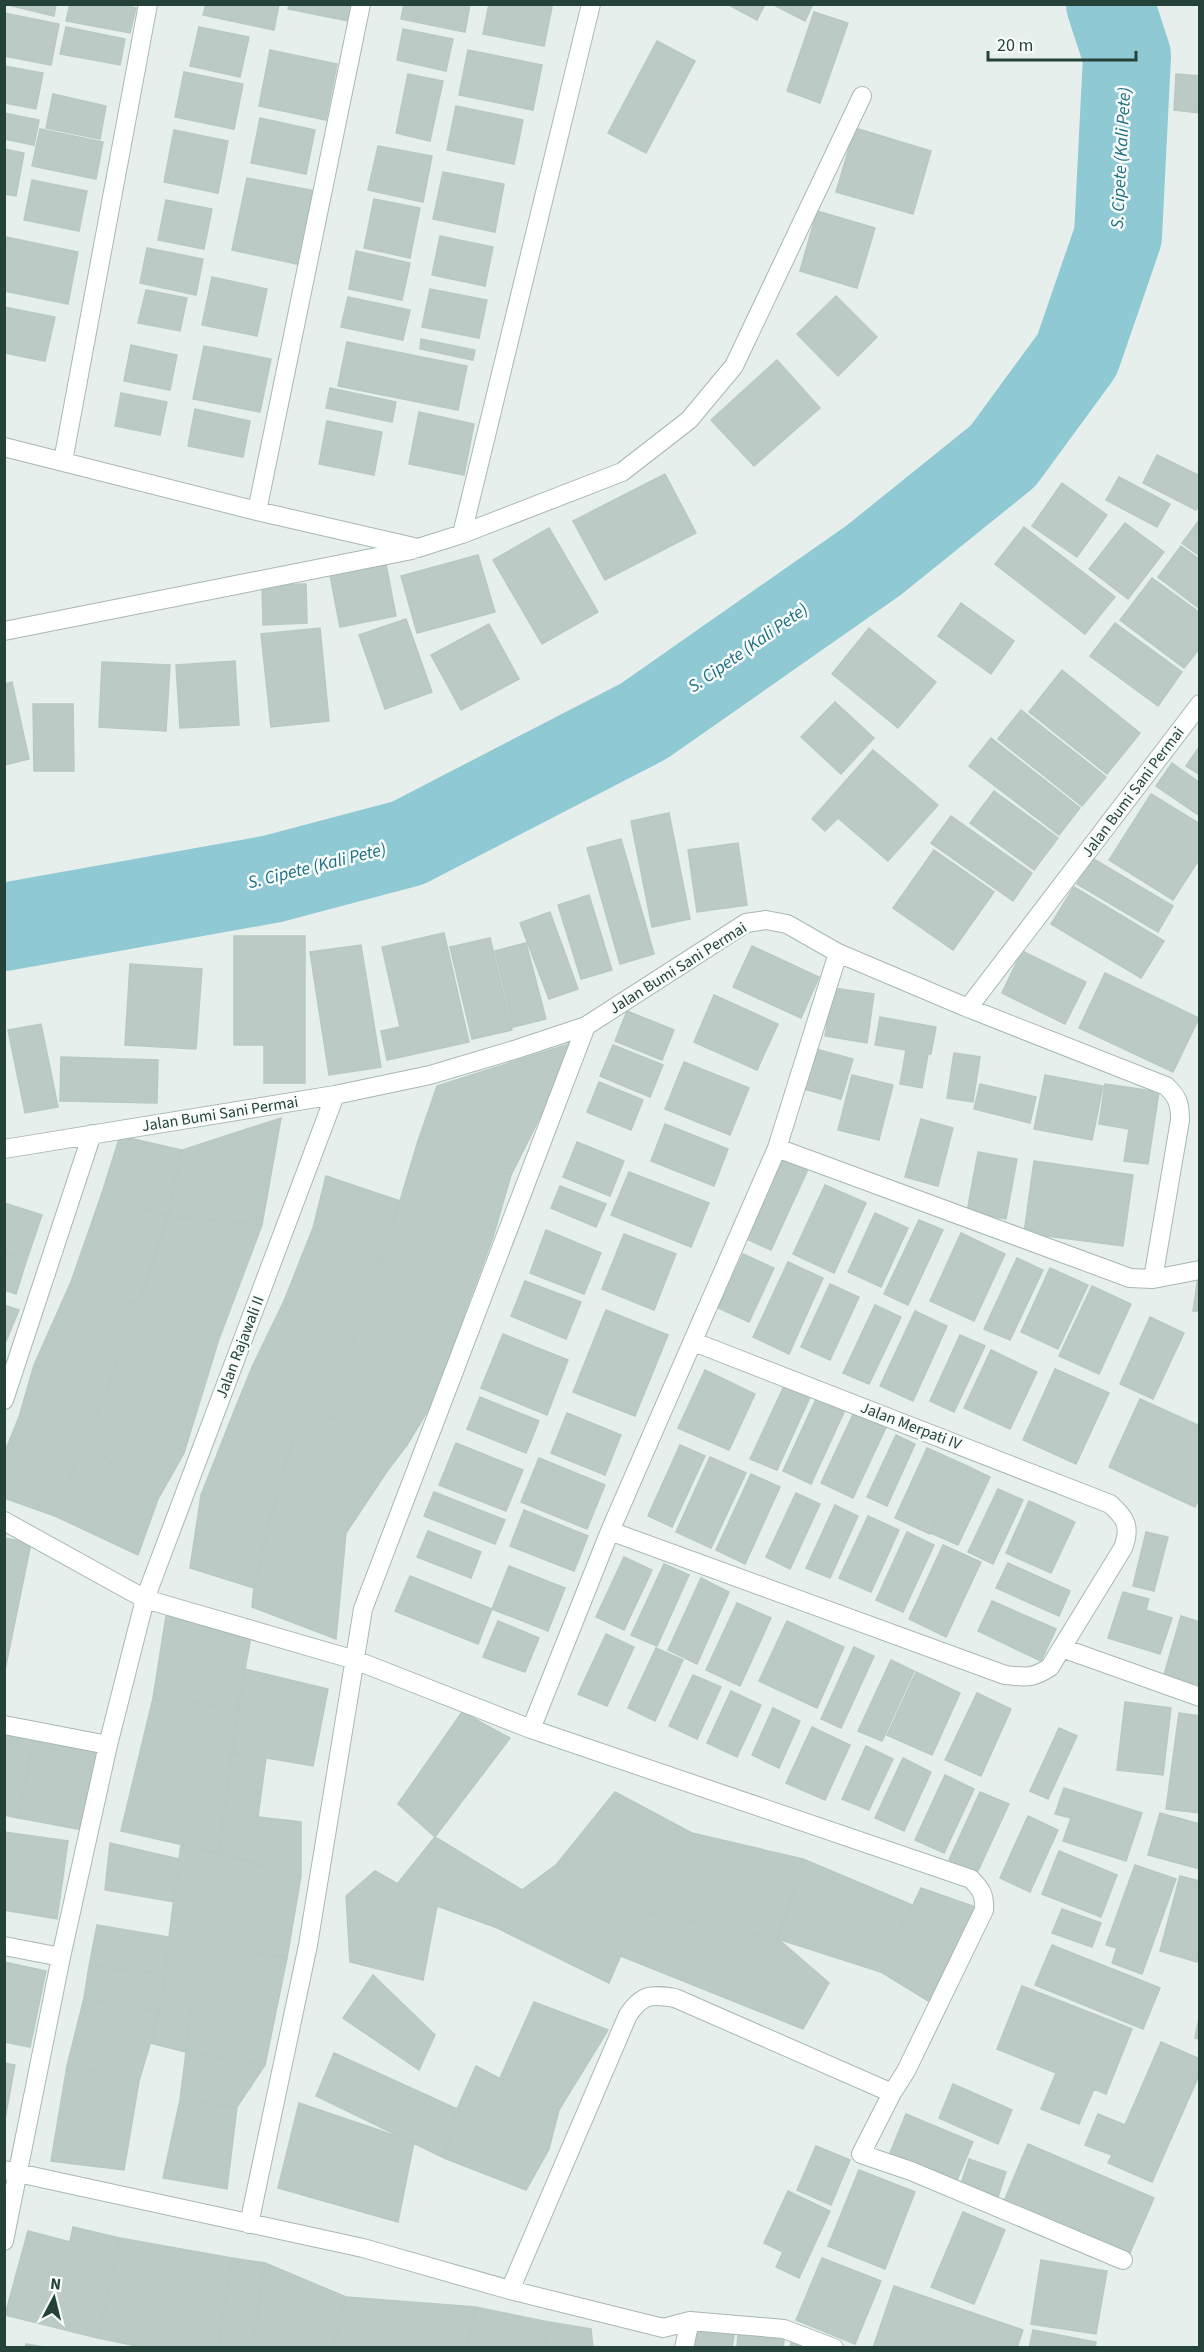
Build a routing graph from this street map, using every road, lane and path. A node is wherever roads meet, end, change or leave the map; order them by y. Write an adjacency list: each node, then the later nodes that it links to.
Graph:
1 (148, 4): 6 (street)
2 (361, 4): 7 (street)
3 (591, 4): 8 (street)
4 (862, 96): 8 (street)
5 (6, 453): 6 (street)
6 (63, 461): 7 (street)
7 (257, 511): 9 (street)
8 (462, 534): 9 (street)
9 (418, 548): 10 (street)
10 (4, 631)
11 (1200, 704): 13 (street, Jalan Bumi Sani Permai)
12 (838, 953): 13 (street, Jalan Bumi Sani Permai); 14 (street, Jalan Bumi Sani Permai); 17 (street)
13 (968, 1008): 20 (street)
14 (586, 1026): 15 (street, Jalan Bumi Sani Permai); 27 (street)
15 (335, 1095): 16 (street, Jalan Bumi Sani Permai); 25 (street, Jalan Rajawali II)
16 (92, 1134): 18 (street, Jalan Bumi Sani Permai); 22 (street)
17 (777, 1148): 20 (street); 21 (street)
18 (4, 1149)
19 (1200, 1270): 20 (street)
20 (1153, 1279)
21 (694, 1342): 24 (street); 26 (street, Jalan Merpati IV)
22 (4, 1400)
23 (4, 1521): 25 (street)
24 (610, 1531): 26 (street); 30 (street)
25 (144, 1599): 27 (street); 31 (street, Jalan Rajawali II)
26 (1062, 1648): 28 (street)
27 (356, 1660): 30 (street); 36 (street)
28 (1200, 1697)
29 (4, 1725): 31 (street)
30 (531, 1729): 34 (street)
31 (108, 1745): 33 (street, Jalan Rajawali II)
32 (4, 1946): 33 (street)
33 (61, 1957): 35 (street, Jalan Rajawali II)
34 (892, 2093): 38 (street); 39 (street)
35 (12, 2171): 36 (street); 37 (street, Jalan Rajawali II)
36 (249, 2224): 39 (street)
37 (4, 2241)
38 (1123, 2260)
39 (510, 2290): 40 (street)
40 (690, 2321): 41 (street); 42 (street)
41 (684, 2348)
42 (834, 2348)

